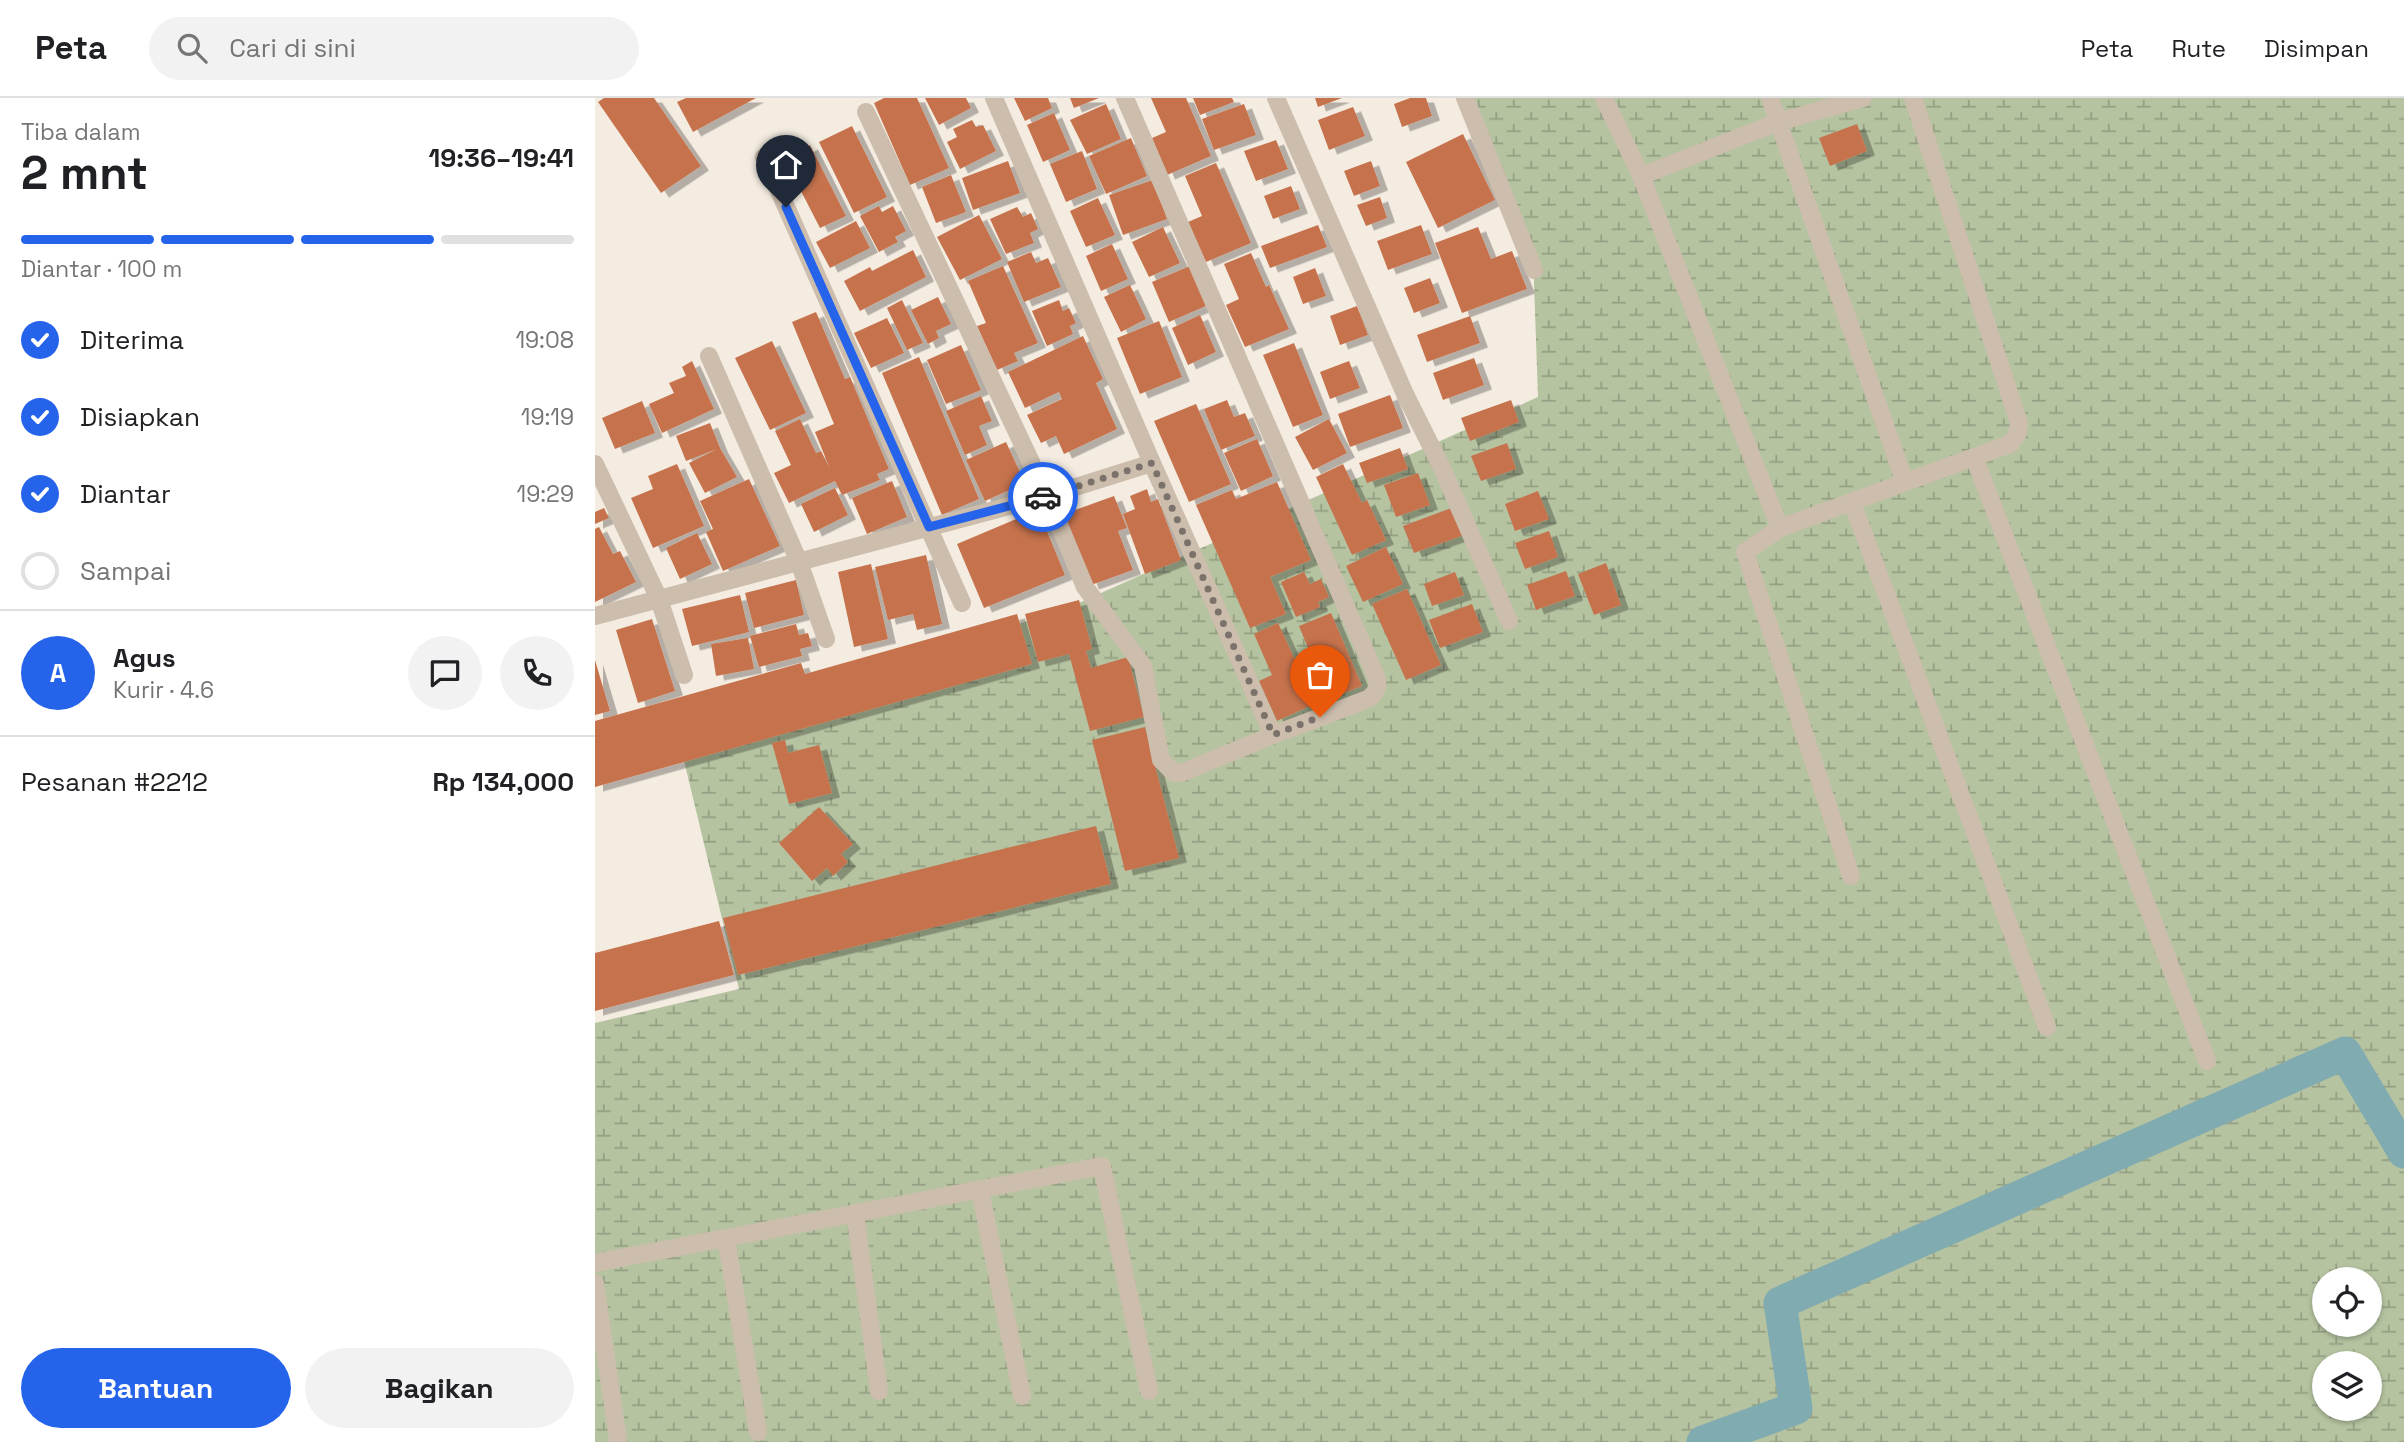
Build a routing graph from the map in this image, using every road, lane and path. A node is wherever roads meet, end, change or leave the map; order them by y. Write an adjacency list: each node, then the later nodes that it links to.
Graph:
1 (994, 98): 16 (street)
2 (1125, 98): 30 (street)
3 (1276, 98): 27 (street)
4 (1465, 98): 13 (street)
5 (1604, 98): 12 (street)
6 (1770, 98): 10 (street)
7 (1863, 98): 10 (street)
8 (1913, 98): 15 (street)
9 (866, 113): 19 (street)
10 (1778, 122): 12 (street); 18 (street)
11 (764, 157): 21 (street)
12 (1641, 176): 22 (street)
13 (1534, 270)
14 (709, 356): 23 (street)
15 (1974, 457): 18 (street); 33 (street)
16 (1152, 463): 19 (street); 30 (street)
17 (595, 464): 24 (street)
18 (1905, 482): 20 (street)
19 (1047, 496): 21 (street); 30 (street)
20 (1852, 502): 22 (street); 32 (street)
21 (929, 527): 23 (street); 25 (street)
22 (1780, 528): 31 (street)
23 (799, 562): 24 (street); 28 (street)
24 (659, 599): 26 (street); 29 (street)
25 (962, 603)
26 (595, 616)
27 (1509, 621)
28 (826, 639)
29 (684, 675)
30 (1273, 735)
31 (1851, 876)
32 (2047, 1027)
33 (2207, 1060)
34 (981, 1190): 35 (street); 40 (street); 41 (street)
35 (855, 1213): 36 (street); 39 (street)
36 (726, 1238): 37 (street); 42 (street)
37 (595, 1263)
38 (595, 1283): 43 (street)
39 (879, 1391)
40 (1149, 1391)
41 (1022, 1396)
42 (758, 1432)
43 (618, 1440)

